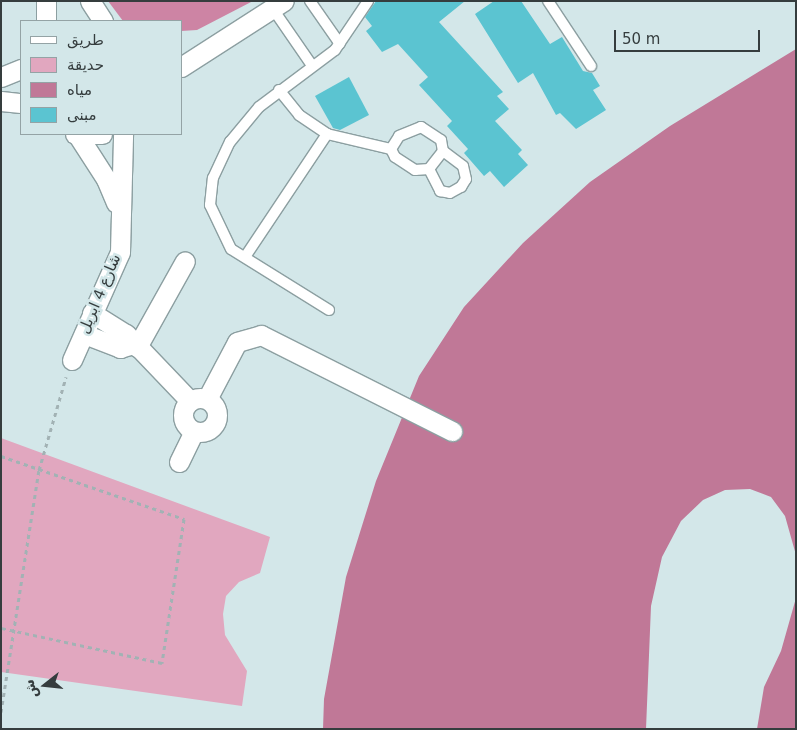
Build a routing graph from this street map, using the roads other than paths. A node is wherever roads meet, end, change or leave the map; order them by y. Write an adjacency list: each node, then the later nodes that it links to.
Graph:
1 (46, 1): 7 (street)
2 (90, 1): 8 (street)
3 (310, 1): 10 (lane)
4 (368, 1): 10 (lane)
5 (548, 1): 14 (lane)
6 (278, 5): 9 (street); 12 (lane)
7 (46, 20)
8 (102, 20)
9 (218, 42): 11 (street); 13 (street)
10 (340, 44): 12 (lane)
11 (182, 54)
12 (311, 64): 17 (lane)
13 (182, 66)
14 (591, 66)
15 (20, 69): 16 (street)
16 (1, 76)
17 (279, 90): 20 (lane); 27 (lane)
18 (1, 102): 19 (street)
19 (20, 103)
20 (327, 134): 23 (lane); 27 (lane)
21 (77, 135): 26 (street, شارع 4 ابريل)
22 (123, 135): 26 (street, شارع 4 ابريل)
23 (391, 149): 24 (lane); 25 (lane)
24 (443, 151): 25 (lane); 25 (lane)
25 (429, 169)
26 (120, 227): 30 (street, شارع 4 ابريل)
27 (245, 257): 29 (lane)
28 (184, 261): 32 (street)
29 (329, 310)
30 (92, 313): 31 (street, شارع 4 ابريل); 32 (street)
31 (84, 334): 32 (street); 33 (street, شارع 4 ابريل)
32 (135, 346): 34 (street)
33 (72, 360)
34 (199, 400): 35 (street); 35 (street); 36 (street)
35 (194, 432): 37 (street)
36 (452, 432)
37 (179, 462)

